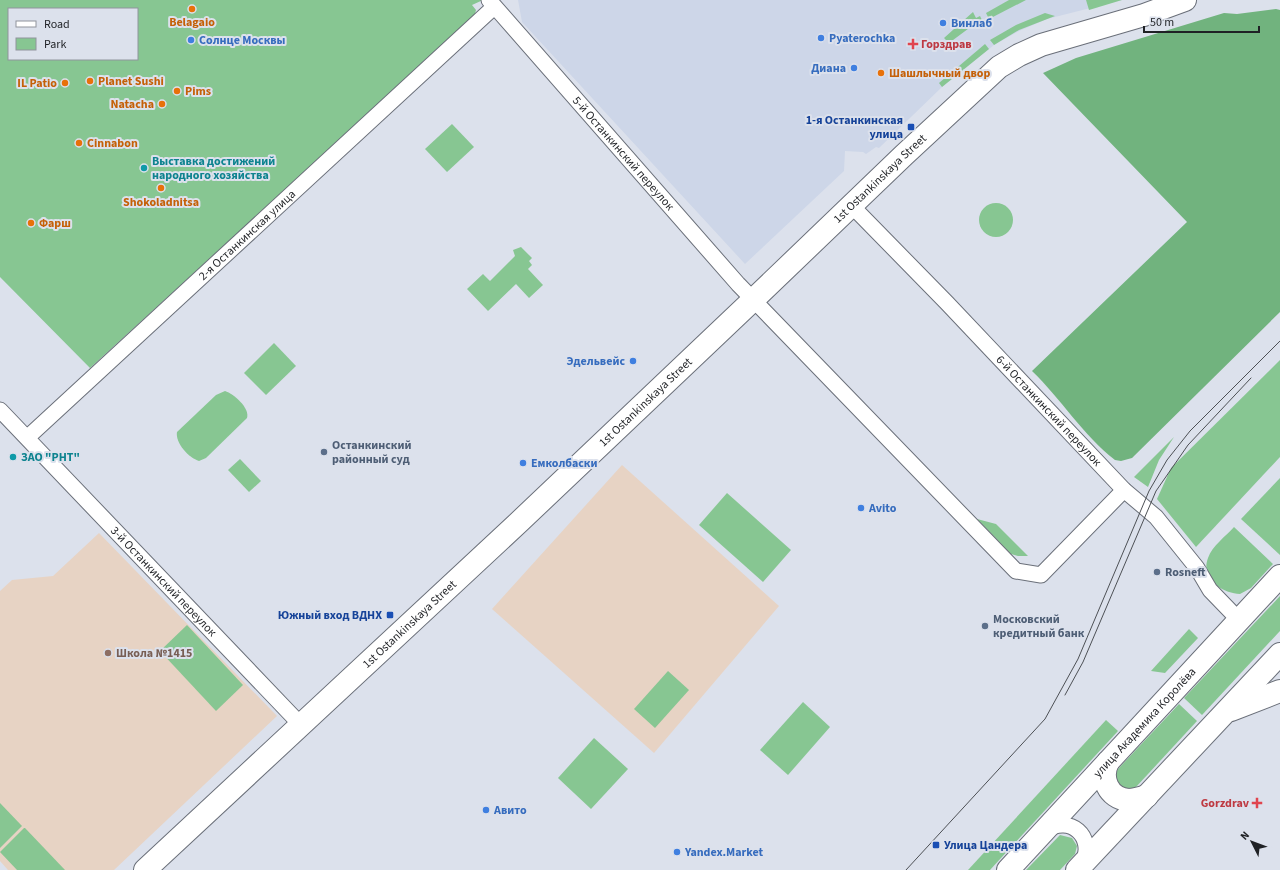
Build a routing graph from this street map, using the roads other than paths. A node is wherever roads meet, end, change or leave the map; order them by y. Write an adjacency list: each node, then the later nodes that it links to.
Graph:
1 (1185, 0): 3 (street, 1st Ostankinskaya Street)
2 (491, 3): 4 (street, 5-й Останкинский переулок); 6 (street, 2-я Останкинская улица)
3 (852, 206): 4 (street, 1st Ostankinskaya Street); 7 (street, 6-й Останкинский переулок)
4 (753, 300): 7 (street, 5-й Останкинский переулок); 13 (street, 1st Ostankinskaya Street)
5 (0, 410): 6 (street)
6 (28, 437): 13 (street, 3-й Останкинский переулок)
7 (1124, 490): 9 (street, 6-й Останкинский переулок)
8 (1280, 576): 9 (street, улица Академика Королёва)
9 (1239, 620): 14 (street, улица Академика Королёва)
10 (1280, 654): 12 (street)
11 (1276, 696): 12 (street)
12 (1225, 713): 15 (street)
13 (301, 725): 18 (street, 1st Ostankinskaya Street)
14 (1108, 762): 15 (street); 16 (street, улица Академика Королёва)
15 (1147, 796): 17 (street)
16 (1045, 831): 17 (street); 19 (street, улица Академика Королёва)
17 (1080, 866)
18 (145, 870)
19 (1008, 870)

